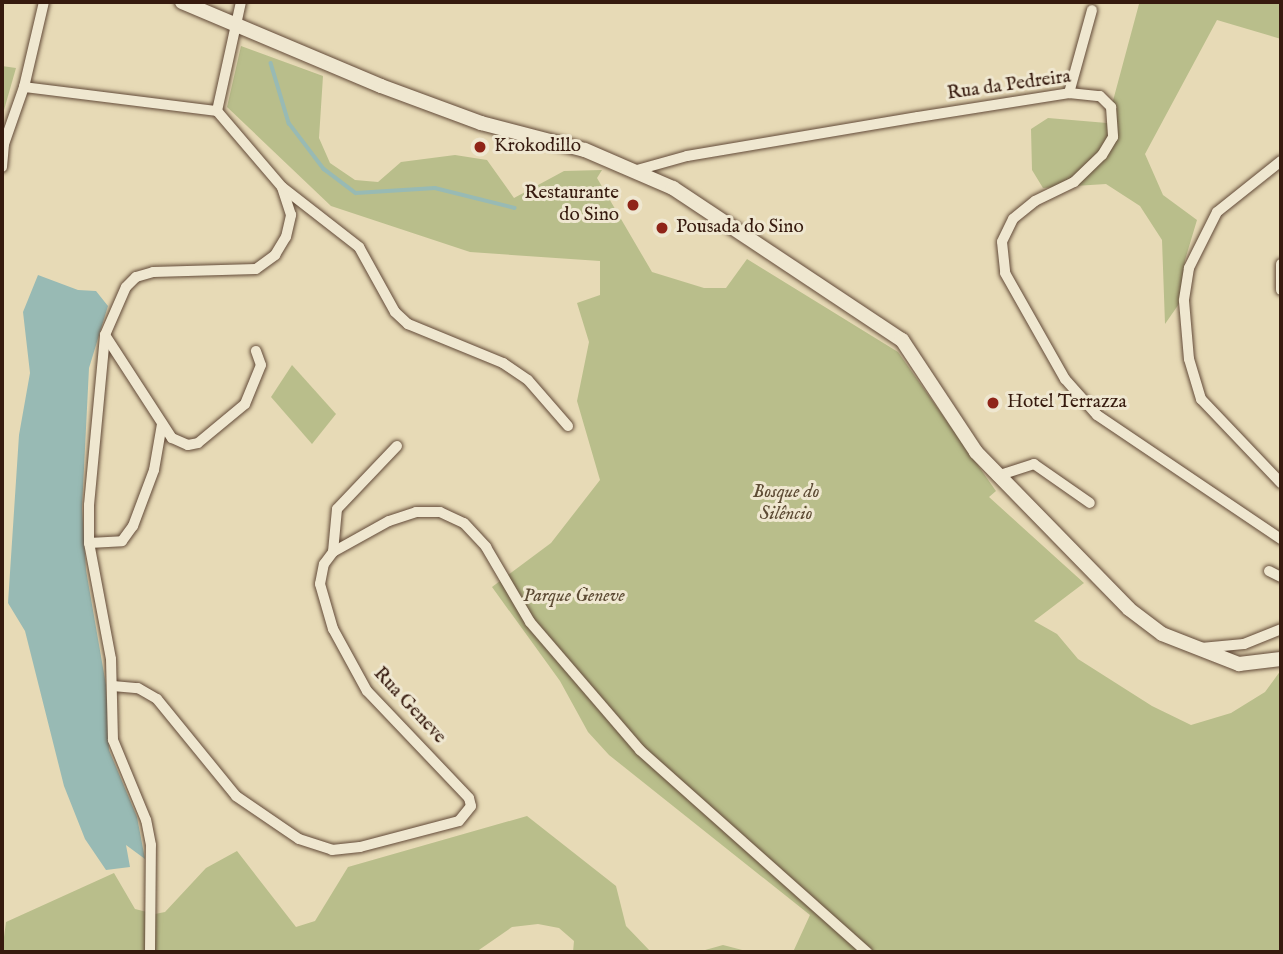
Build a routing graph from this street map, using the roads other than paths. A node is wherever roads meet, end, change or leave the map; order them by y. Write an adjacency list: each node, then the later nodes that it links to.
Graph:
1 (44, 2): 6 (street)
2 (182, 2): 5 (street)
3 (241, 2): 5 (street)
4 (1093, 10): 7 (street)
5 (238, 26): 8 (street); 11 (street)
6 (24, 87): 8 (street); 10 (street)
7 (1069, 93): 11 (street, Rua da Pedreira); 23 (street, Rua da Pedreira)
8 (216, 111): 12 (street)
9 (1281, 161): 21 (street)
10 (2, 167)
11 (637, 170): 20 (street)
12 (282, 187): 15 (street); 18 (street)
13 (1281, 264): 14 (street)
14 (1281, 290)
15 (105, 335): 17 (street); 24 (street)
16 (256, 351): 17 (street)
17 (162, 424): 24 (street)
18 (568, 426)
19 (397, 446): 25 (street)
20 (997, 476): 22 (street); 29 (street)
21 (1281, 483)
22 (1090, 503)
23 (1281, 539)
24 (89, 543): 31 (street)
25 (333, 552): 31 (street, Rua Geneve); 33 (street)
26 (1269, 571): 27 (street)
27 (1281, 577)
28 (1281, 629): 29 (street)
29 (1194, 648): 30 (street)
30 (1281, 659)
31 (113, 686): 32 (street)
32 (150, 952)
33 (867, 952)

